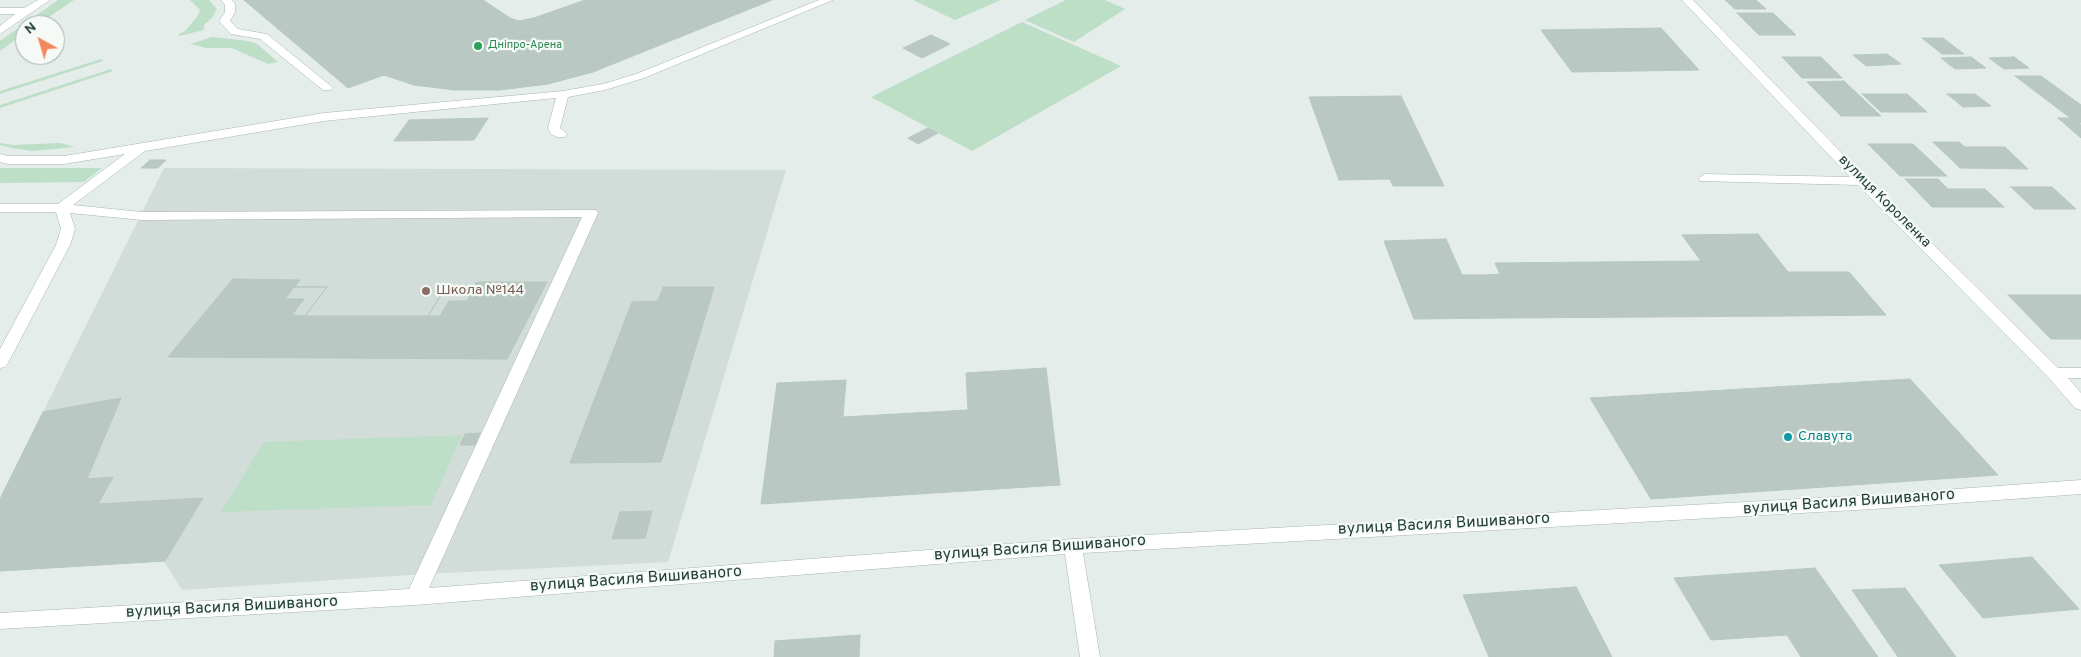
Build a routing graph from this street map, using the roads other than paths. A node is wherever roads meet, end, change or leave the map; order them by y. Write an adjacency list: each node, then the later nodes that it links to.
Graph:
1 (45, 0): 5 (street)
2 (226, 0): 8 (street)
3 (828, 0): 9 (street)
4 (1687, 0): 14 (street, вулиця Короленка)
5 (26, 11): 6 (street); 7 (street)
6 (0, 12)
7 (0, 31)
8 (327, 88)
9 (563, 94): 10 (street); 11 (street)
10 (561, 134)
11 (141, 148): 12 (street); 16 (street)
12 (0, 158)
13 (1705, 178): 14 (street)
14 (1862, 181): 18 (street, вулиця Короленка)
15 (0, 208): 16 (street)
16 (60, 208): 17 (street); 23 (street)
17 (0, 363)
18 (2054, 373): 19 (street); 20 (street, вулиця Короленка)
19 (2081, 373)
20 (2081, 404)
21 (2081, 487): 22 (street, вулиця Василя Вишиваного)
22 (1073, 546): 23 (street, вулиця Василя Вишиваного); 25 (street)
23 (415, 597): 24 (street, вулиця Василя Вишиваного)
24 (0, 621)
25 (1090, 657)

